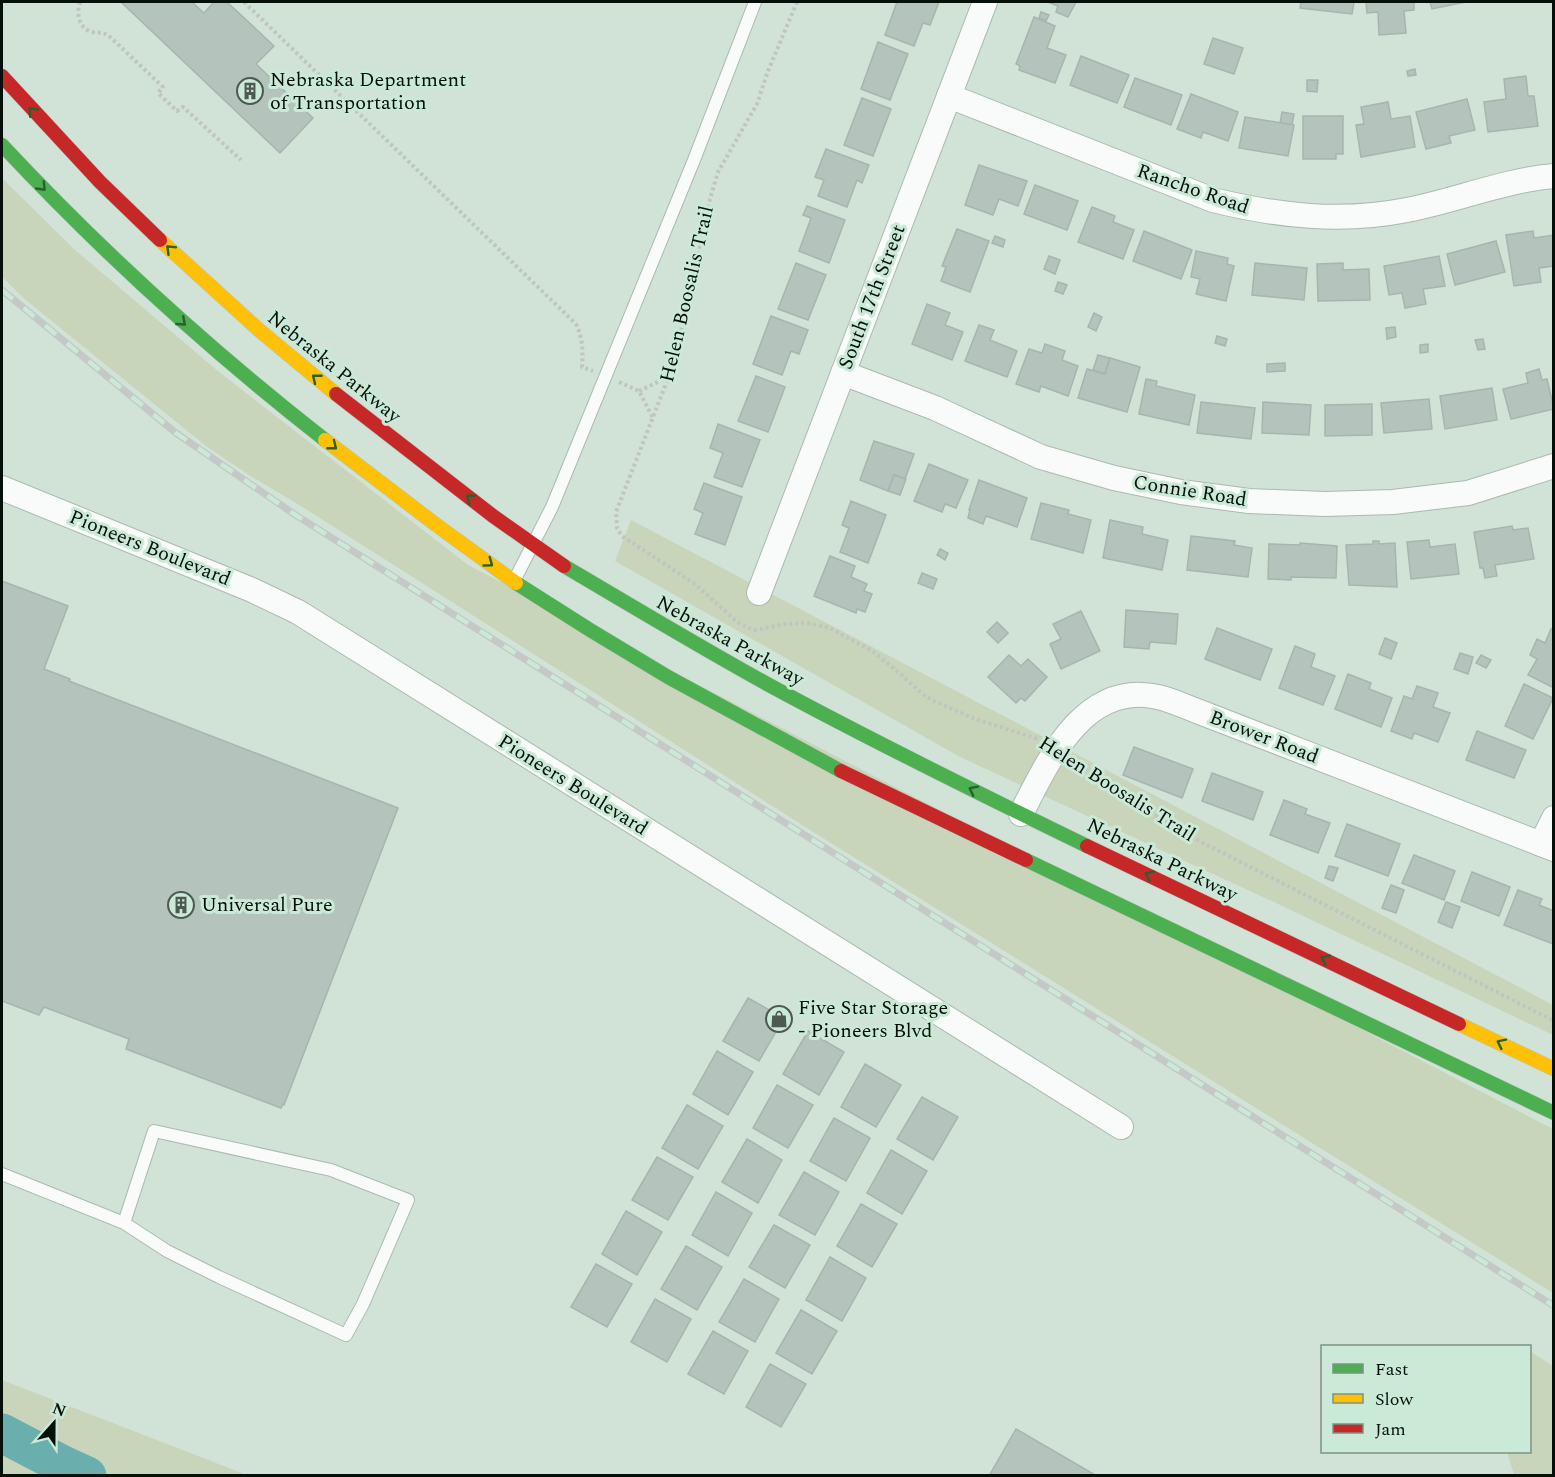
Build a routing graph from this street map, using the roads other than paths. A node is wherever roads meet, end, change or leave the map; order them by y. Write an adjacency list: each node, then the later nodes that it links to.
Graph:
1 (755, 2): 10 (lane)
2 (985, 2): 4 (street, South 17th Street)
3 (2, 76): 10 (main road, Nebraska Parkway, one-way to 3)
4 (949, 96): 6 (street, Rancho Road); 7 (street, South 17th Street)
5 (2, 145): 11 (main road, one-way to 11)
6 (1554, 176)
7 (843, 373): 8 (street, Connie Road); 12 (street, South 17th Street)
8 (1554, 466)
9 (2, 488): 18 (street, Pioneers Boulevard)
10 (533, 546): 11 (lane); 13 (main road, Nebraska Parkway, one-way to 10)
11 (514, 581): 17 (main road)
12 (759, 593)
13 (1021, 814): 15 (street, Brower Road); 16 (main road, Nebraska Parkway, one-way to 13)
14 (1554, 818): 15 (street)
15 (1547, 846)
16 (1554, 1069)
17 (1554, 1113)
18 (1121, 1127)
19 (2, 1174): 20 (lane)
20 (124, 1223): 20 (lane)

